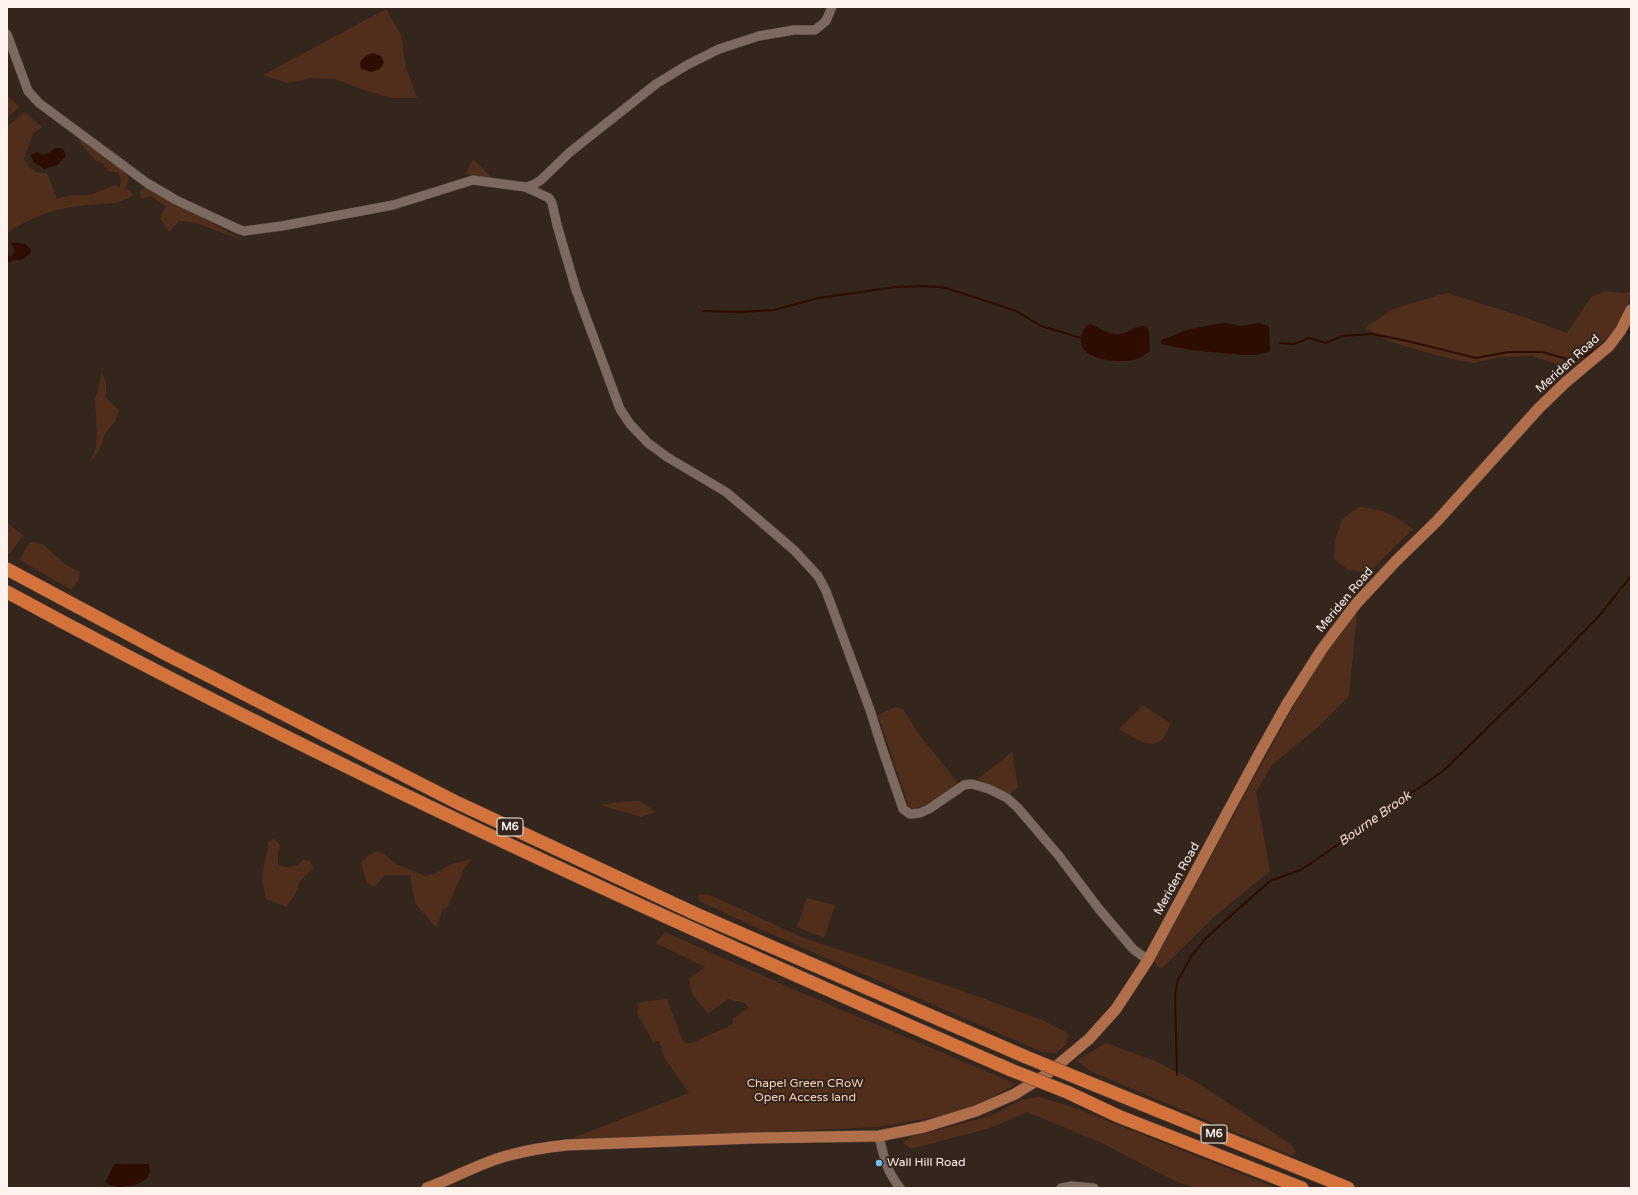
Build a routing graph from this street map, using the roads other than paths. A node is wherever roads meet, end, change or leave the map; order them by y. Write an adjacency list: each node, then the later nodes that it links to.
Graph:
1 (832, 7): 3 (street)
2 (7, 34): 4 (street)
3 (541, 180): 4 (street); 5 (street)
4 (525, 187): 5 (street)
5 (549, 198): 9 (street)
6 (1631, 310): 9 (main road, Meriden Road)
7 (7, 569): 16 (highway, M6, bridge)
8 (7, 592): 15 (highway, M6, bridge)
9 (1148, 960): 10 (main road, Meriden Road)
10 (879, 1136): 11 (main road, Meriden Road); 12 (street)
11 (428, 1188)
12 (900, 1188)
13 (1061, 1188): 14 (street)
14 (1094, 1188)
15 (1302, 1188)
16 (1348, 1188)

